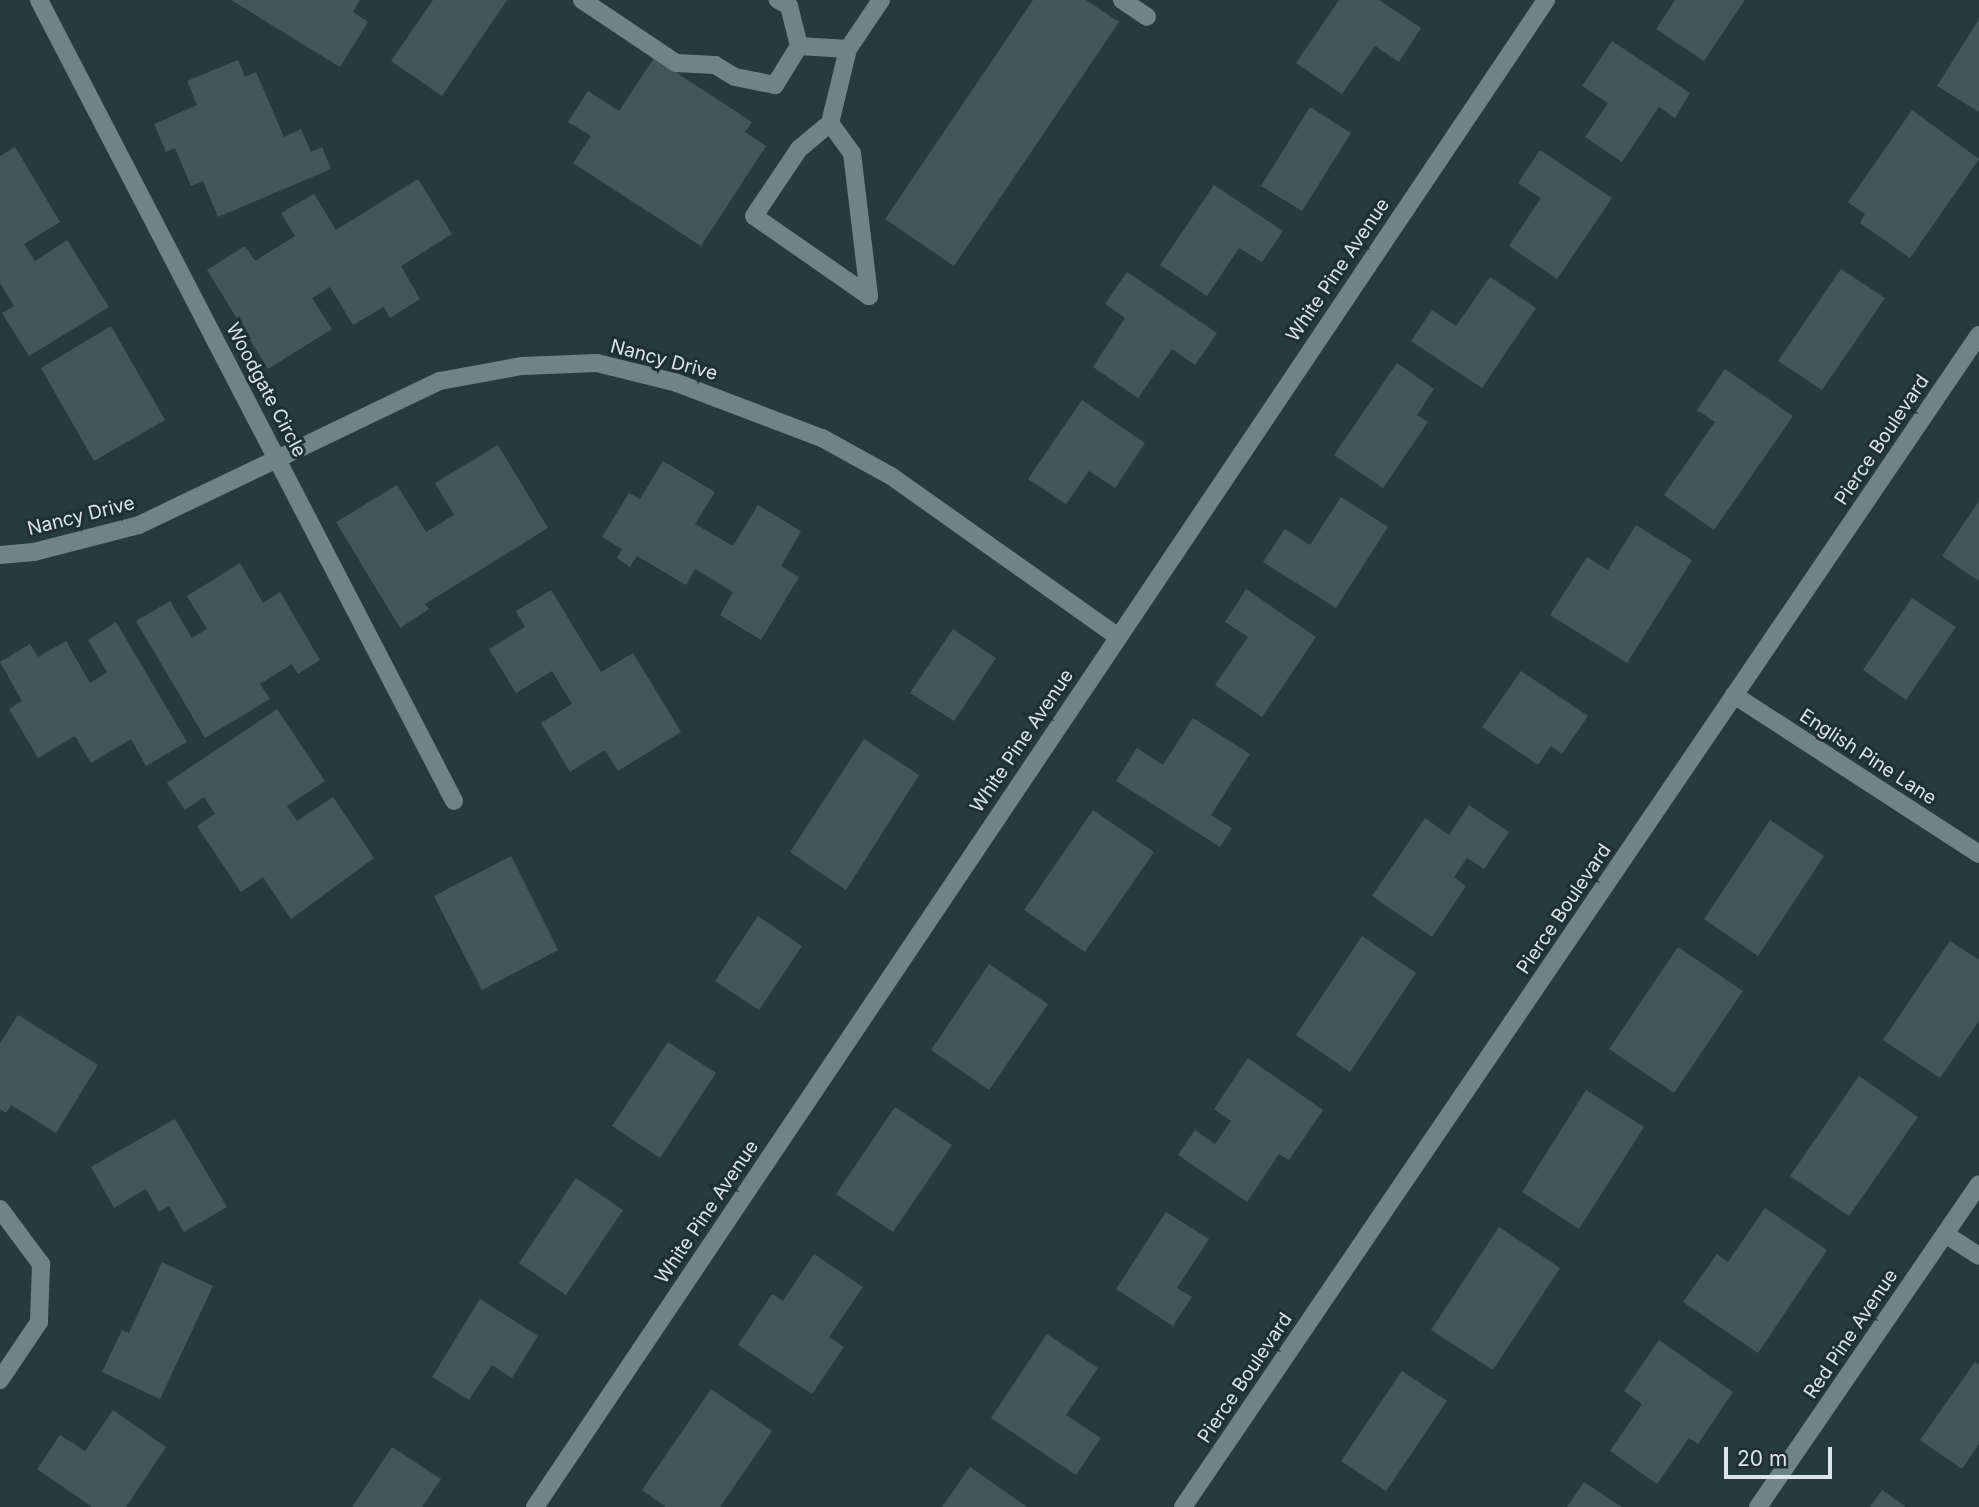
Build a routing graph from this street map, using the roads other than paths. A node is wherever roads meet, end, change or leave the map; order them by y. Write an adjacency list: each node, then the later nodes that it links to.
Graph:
1 (39, 0): 12 (street, Woodgate Circle)
2 (582, 0): 8 (street)
3 (778, 0): 8 (street)
4 (881, 0): 9 (street)
5 (1122, 0): 7 (street)
6 (1546, 0): 14 (street, White Pine Avenue)
7 (1147, 16)
8 (799, 46): 9 (street)
9 (848, 49): 10 (street)
10 (830, 123): 10 (street)
11 (1979, 335): 15 (street, Pierce Boulevard)
12 (277, 456): 13 (street, Nancy Drive); 14 (street, Nancy Drive); 16 (street, Woodgate Circle)
13 (0, 555)
14 (1117, 636): 23 (street, White Pine Avenue)
15 (1734, 695): 17 (street, English Pine Lane); 24 (street, Pierce Boulevard)
16 (454, 801)
17 (1979, 854)
18 (1979, 1184): 20 (street, Red Pine Avenue)
19 (0, 1209): 22 (street)
20 (1945, 1234): 21 (street); 25 (street, Red Pine Avenue)
21 (1979, 1256)
22 (0, 1380)
23 (535, 1507)
24 (1183, 1507)
25 (1758, 1507)

